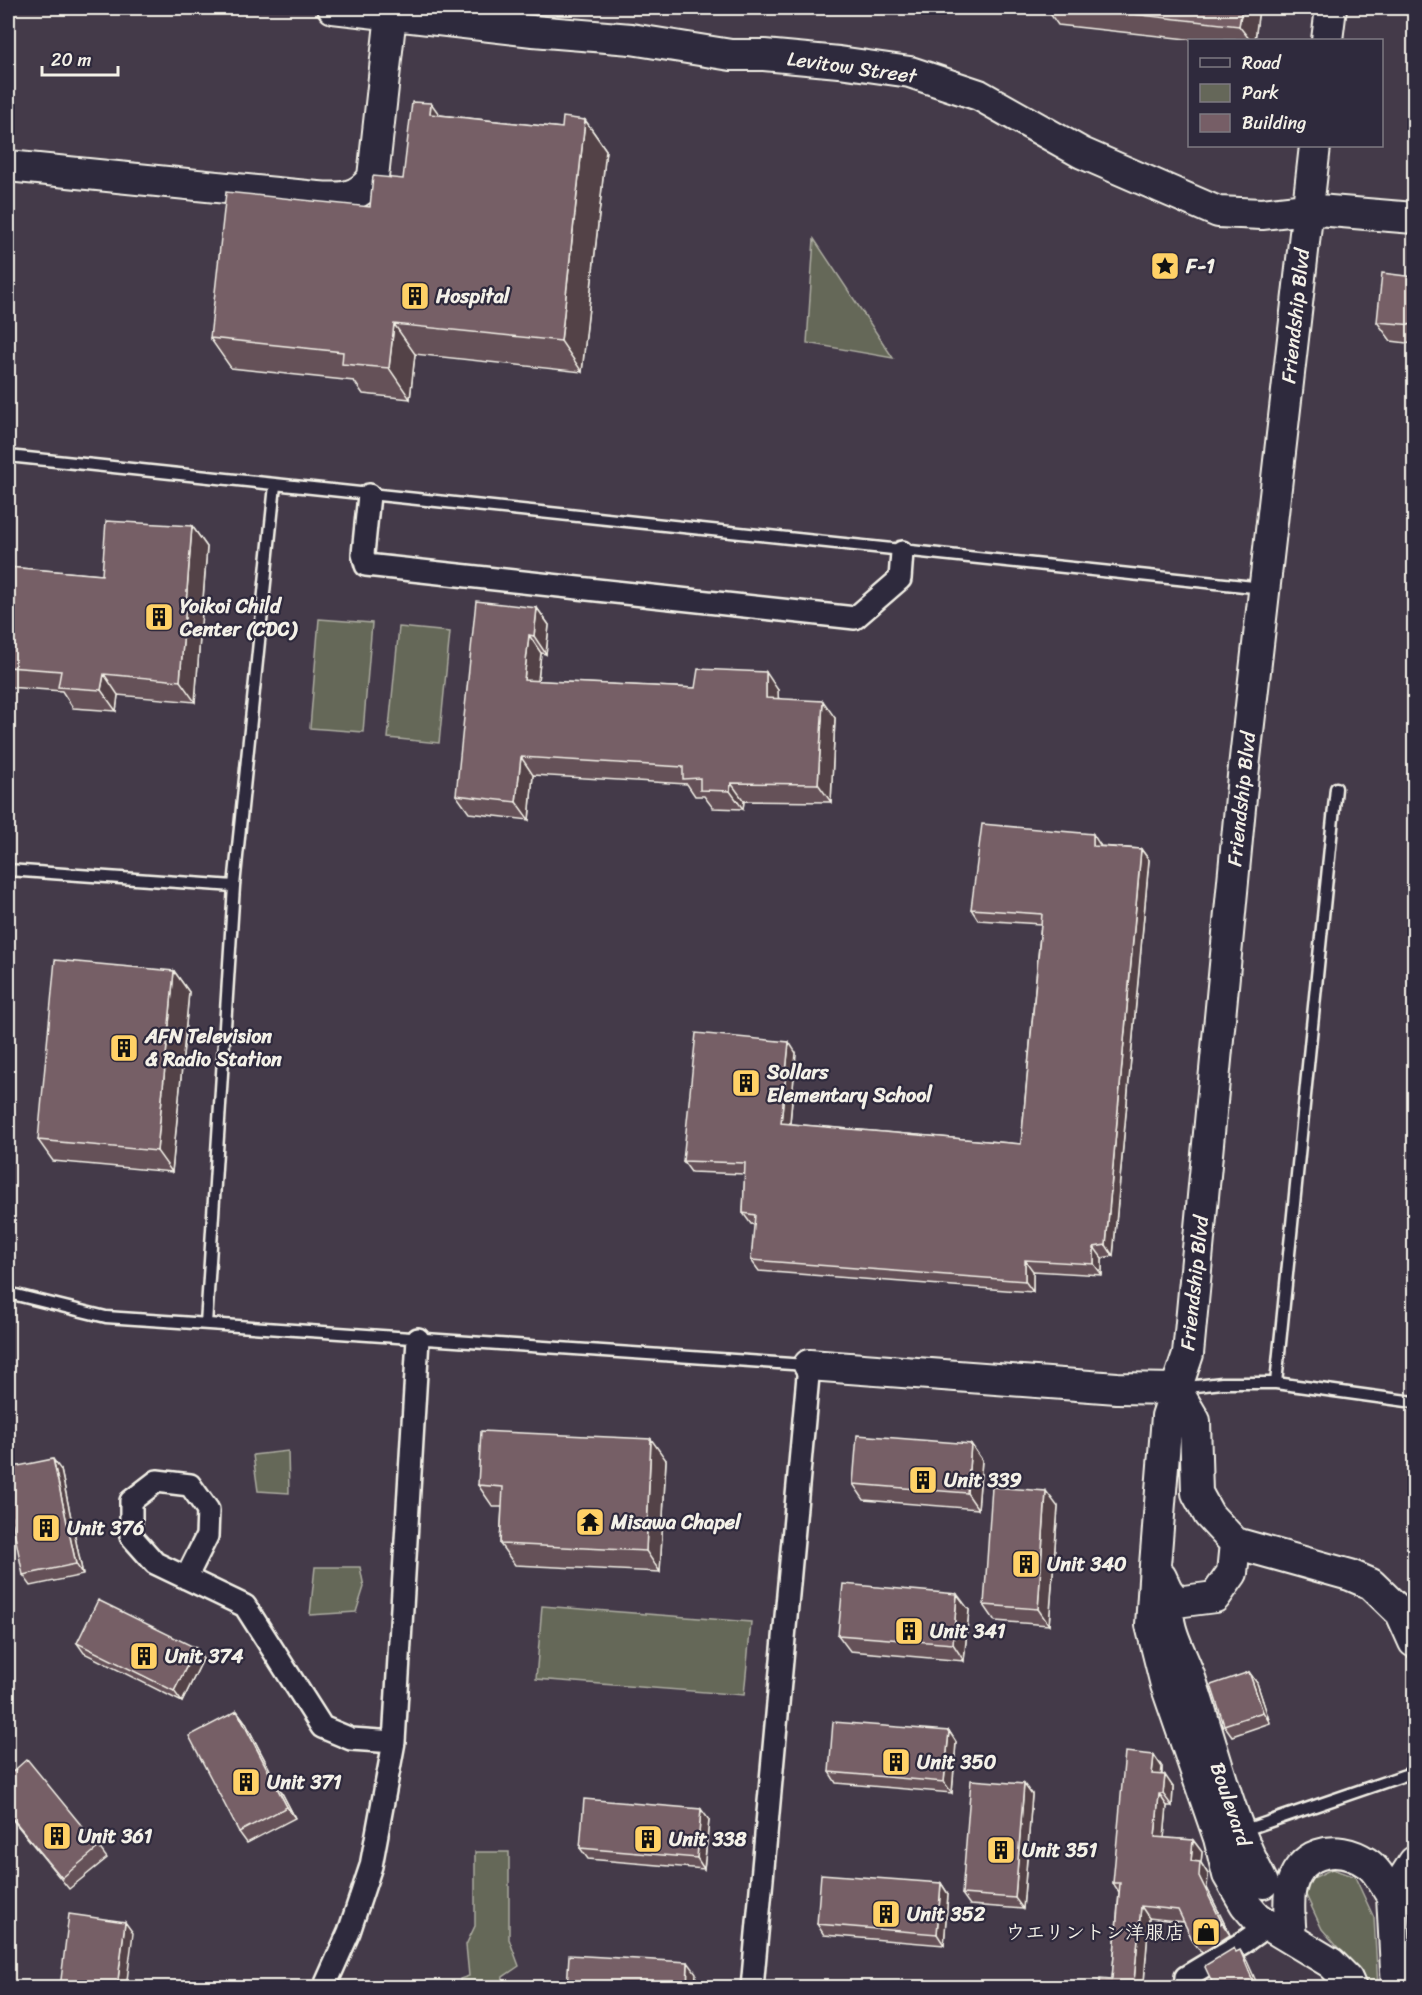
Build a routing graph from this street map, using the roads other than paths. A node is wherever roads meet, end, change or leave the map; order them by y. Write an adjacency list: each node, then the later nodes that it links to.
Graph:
1 (333, 8): 3 (street, Levitow Street)
2 (1331, 8): 4 (street)
3 (392, 11): 6 (street); 7 (street, Levitow Street)
4 (1327, 39)
5 (1315, 147): 7 (street, Friendship Blvd)
6 (8, 166)
7 (1306, 209): 8 (street, Levitow Street); 13 (street, Friendship Blvd)
8 (1414, 218)
9 (8, 456): 10 (lane)
10 (275, 485): 11 (lane); 16 (lane)
11 (369, 495): 12 (lane); 12 (street)
12 (902, 552): 13 (lane)
13 (1263, 588): 22 (street, Friendship Blvd)
14 (1336, 788): 21 (lane)
15 (8, 870): 16 (lane)
16 (234, 886): 18 (lane)
17 (8, 1293): 18 (lane)
18 (206, 1324): 19 (lane)
19 (418, 1339): 20 (lane); 28 (street)
20 (809, 1365): 22 (street); 36 (street)
21 (1276, 1383): 22 (lane); 23 (lane)
22 (1176, 1389): 24 (street); 26 (street, Friendship Blvd)
23 (1414, 1402)
24 (1235, 1543): 26 (street); 27 (street)
25 (186, 1578): 25 (street); 28 (street)
26 (1161, 1578): 30 (street, Boulevard); 30 (street)
27 (1414, 1642)
28 (394, 1742): 35 (street)
29 (1414, 1772): 30 (lane)
30 (1229, 1835): 32 (street, Boulevard); 34 (street)
31 (1414, 1862): 33 (street)
32 (1263, 1883)
33 (1392, 1896): 34 (street); 39 (street)
34 (1280, 1932): 37 (street); 38 (street)
35 (324, 1988)
36 (752, 1988)
37 (1185, 1988)
38 (1350, 1988)
39 (1397, 1988)

